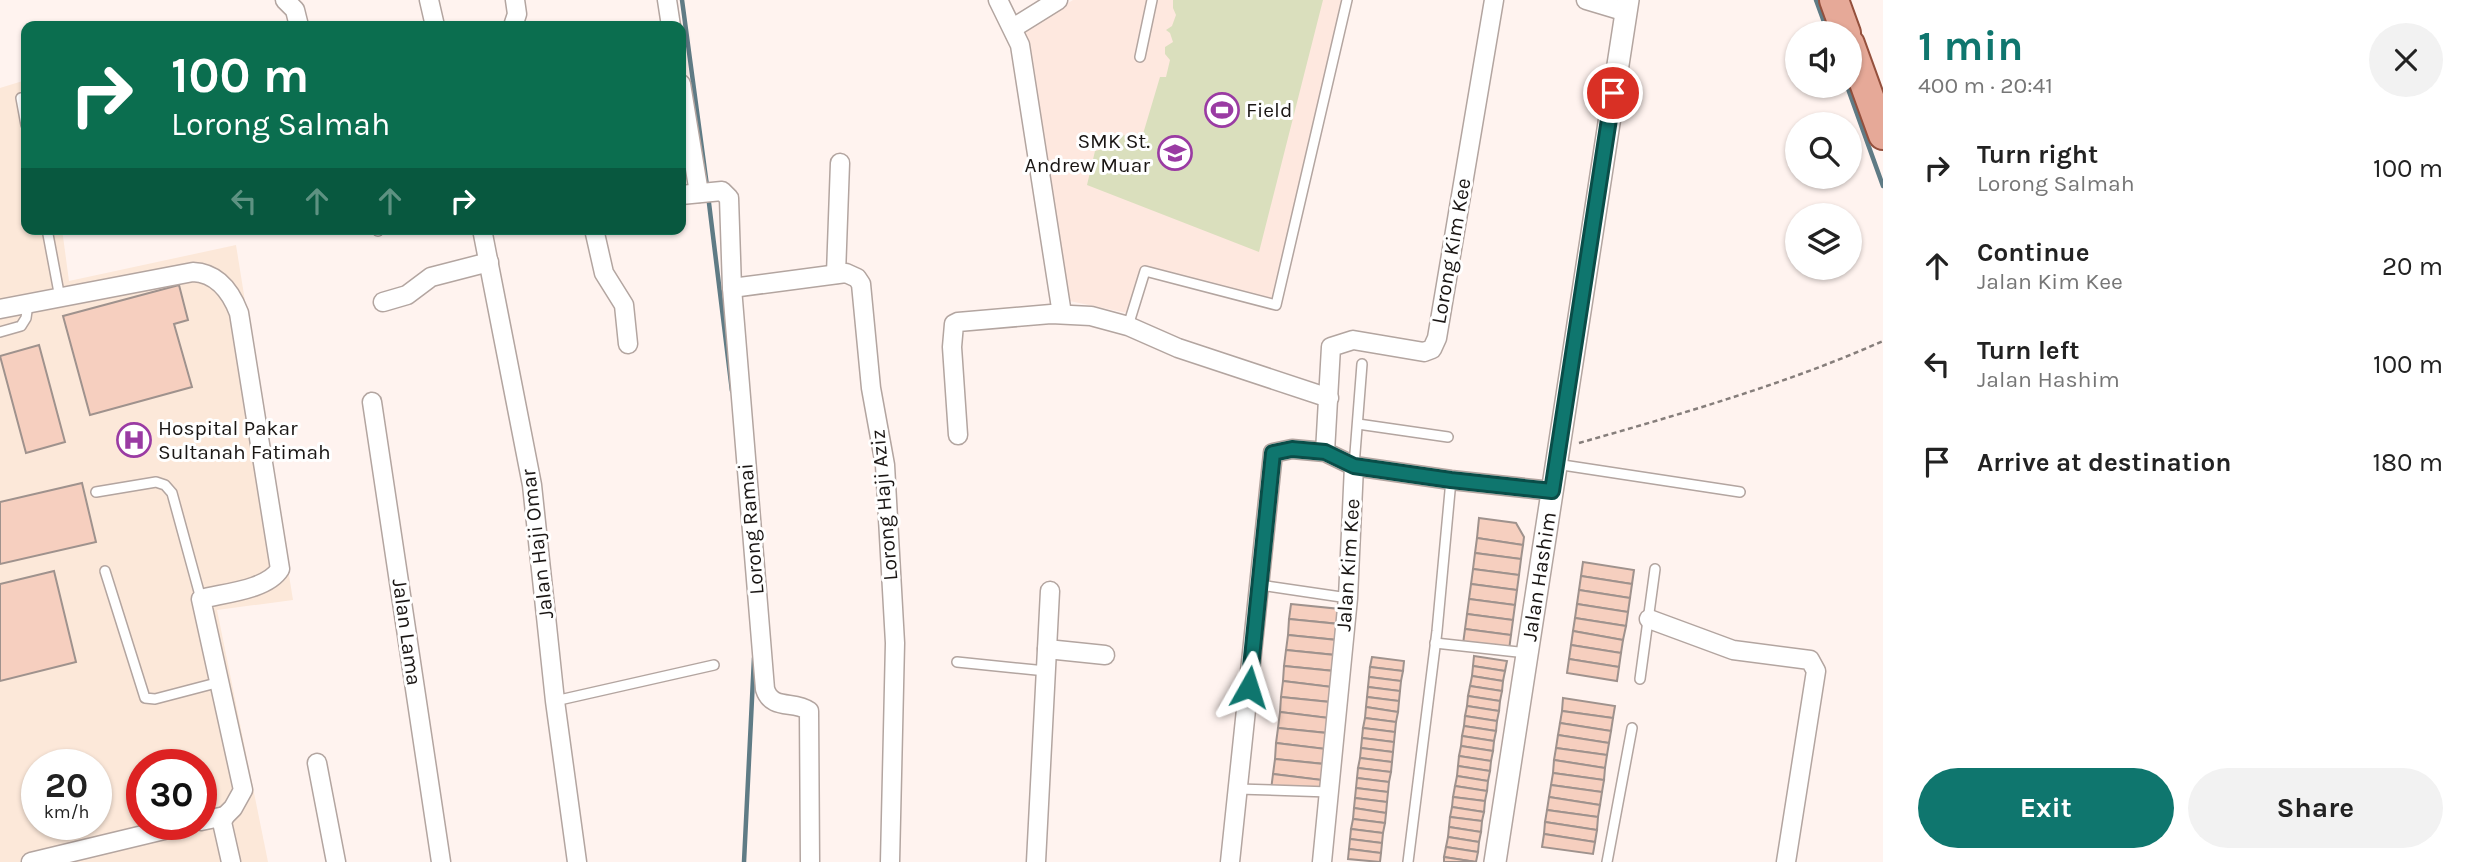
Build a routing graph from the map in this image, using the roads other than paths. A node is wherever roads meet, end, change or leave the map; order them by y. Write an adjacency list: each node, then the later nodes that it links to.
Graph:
1 (285, 0): 13 (street)
2 (429, 0): 14 (street)
3 (515, 0): 15 (street)
4 (667, 0): 16 (street)
5 (998, 0): 18 (street)
6 (1058, 0): 18 (street)
7 (1152, 0): 19 (lane)
8 (1347, 0): 36 (lane)
9 (1494, 0): 40 (street, Lorong Kim Kee)
10 (1586, 0): 12 (street)
11 (1834, 0): 17 (main road)
12 (1627, 6): 46 (street, Jalan Hashim)
13 (298, 21)
14 (434, 21)
15 (515, 21)
16 (670, 21)
17 (1842, 21)
18 (1013, 28): 35 (street)
19 (1140, 57)
20 (1862, 77): 22 (main road)
21 (686, 111): 24 (street)
22 (1883, 135)
23 (840, 163): 29 (street)
24 (701, 193): 30 (street, Lorong Ramai)
25 (48, 235): 31 (lane)
26 (483, 235): 28 (street, Jalan Haji Omar)
27 (595, 235): 38 (street)
28 (489, 262): 32 (street); 68 (street, Jalan Haji Omar)
29 (836, 274): 30 (street); 82 (street, Lorong Haji Aziz)
30 (732, 288): 81 (street, Lorong Ramai)
31 (60, 298): 33 (street); 57 (street)
32 (383, 302)
33 (27, 304): 34 (street); 37 (lane)
34 (0, 309)
35 (1062, 314): 36 (street); 43 (street)
36 (1128, 326): 40 (street)
37 (0, 332)
38 (628, 344)
39 (1362, 364): 42 (lane)
40 (1329, 398): 45 (street)
41 (372, 402): 79 (street, Jalan Lama)
42 (1358, 424): 44 (lane); 47 (lane)
43 (958, 435)
44 (1448, 437)
45 (1325, 452): 47 (street); 54 (street)
46 (1558, 456): 49 (street, Jalan Hashim); 51 (lane)
47 (1354, 466): 48 (street); 56 (street, Jalan Kim Kee)
48 (1451, 480): 49 (street); 59 (lane)
49 (1552, 491): 61 (street, Jalan Hashim)
50 (96, 492): 57 (lane)
51 (1740, 492)
52 (1655, 569): 58 (lane)
53 (104, 571): 67 (lane)
54 (1261, 585): 56 (lane); 71 (street)
55 (1050, 591): 60 (street)
56 (1348, 598): 72 (street, Jalan Kim Kee)
57 (201, 599): 67 (street)
58 (1649, 619): 66 (lane); 89 (street)
59 (1435, 643): 61 (lane); 86 (lane)
60 (1047, 649): 62 (street); 65 (street)
61 (1527, 653): 87 (street, Jalan Hashim)
62 (1105, 655)
63 (957, 662): 65 (lane)
64 (715, 665): 68 (lane)
65 (1046, 671): 83 (street)
66 (1640, 679)
67 (220, 682): 73 (street)
68 (555, 701): 80 (street, Jalan Haji Omar)
69 (1632, 728): 88 (lane)
70 (317, 763): 78 (street)
71 (1238, 789): 72 (lane); 84 (street)
72 (1329, 792): 85 (street, Jalan Kim Kee)
73 (225, 816): 74 (street); 77 (street)
74 (217, 818)
75 (126, 839): 76 (street)
76 (31, 862)
77 (231, 862)
78 (336, 862)
79 (441, 862)
80 (577, 862)
81 (810, 862)
82 (890, 862)
83 (1036, 862)
84 (1230, 862)
85 (1322, 862)
86 (1408, 862)
87 (1495, 862)
88 (1607, 862)
89 (1786, 862)

